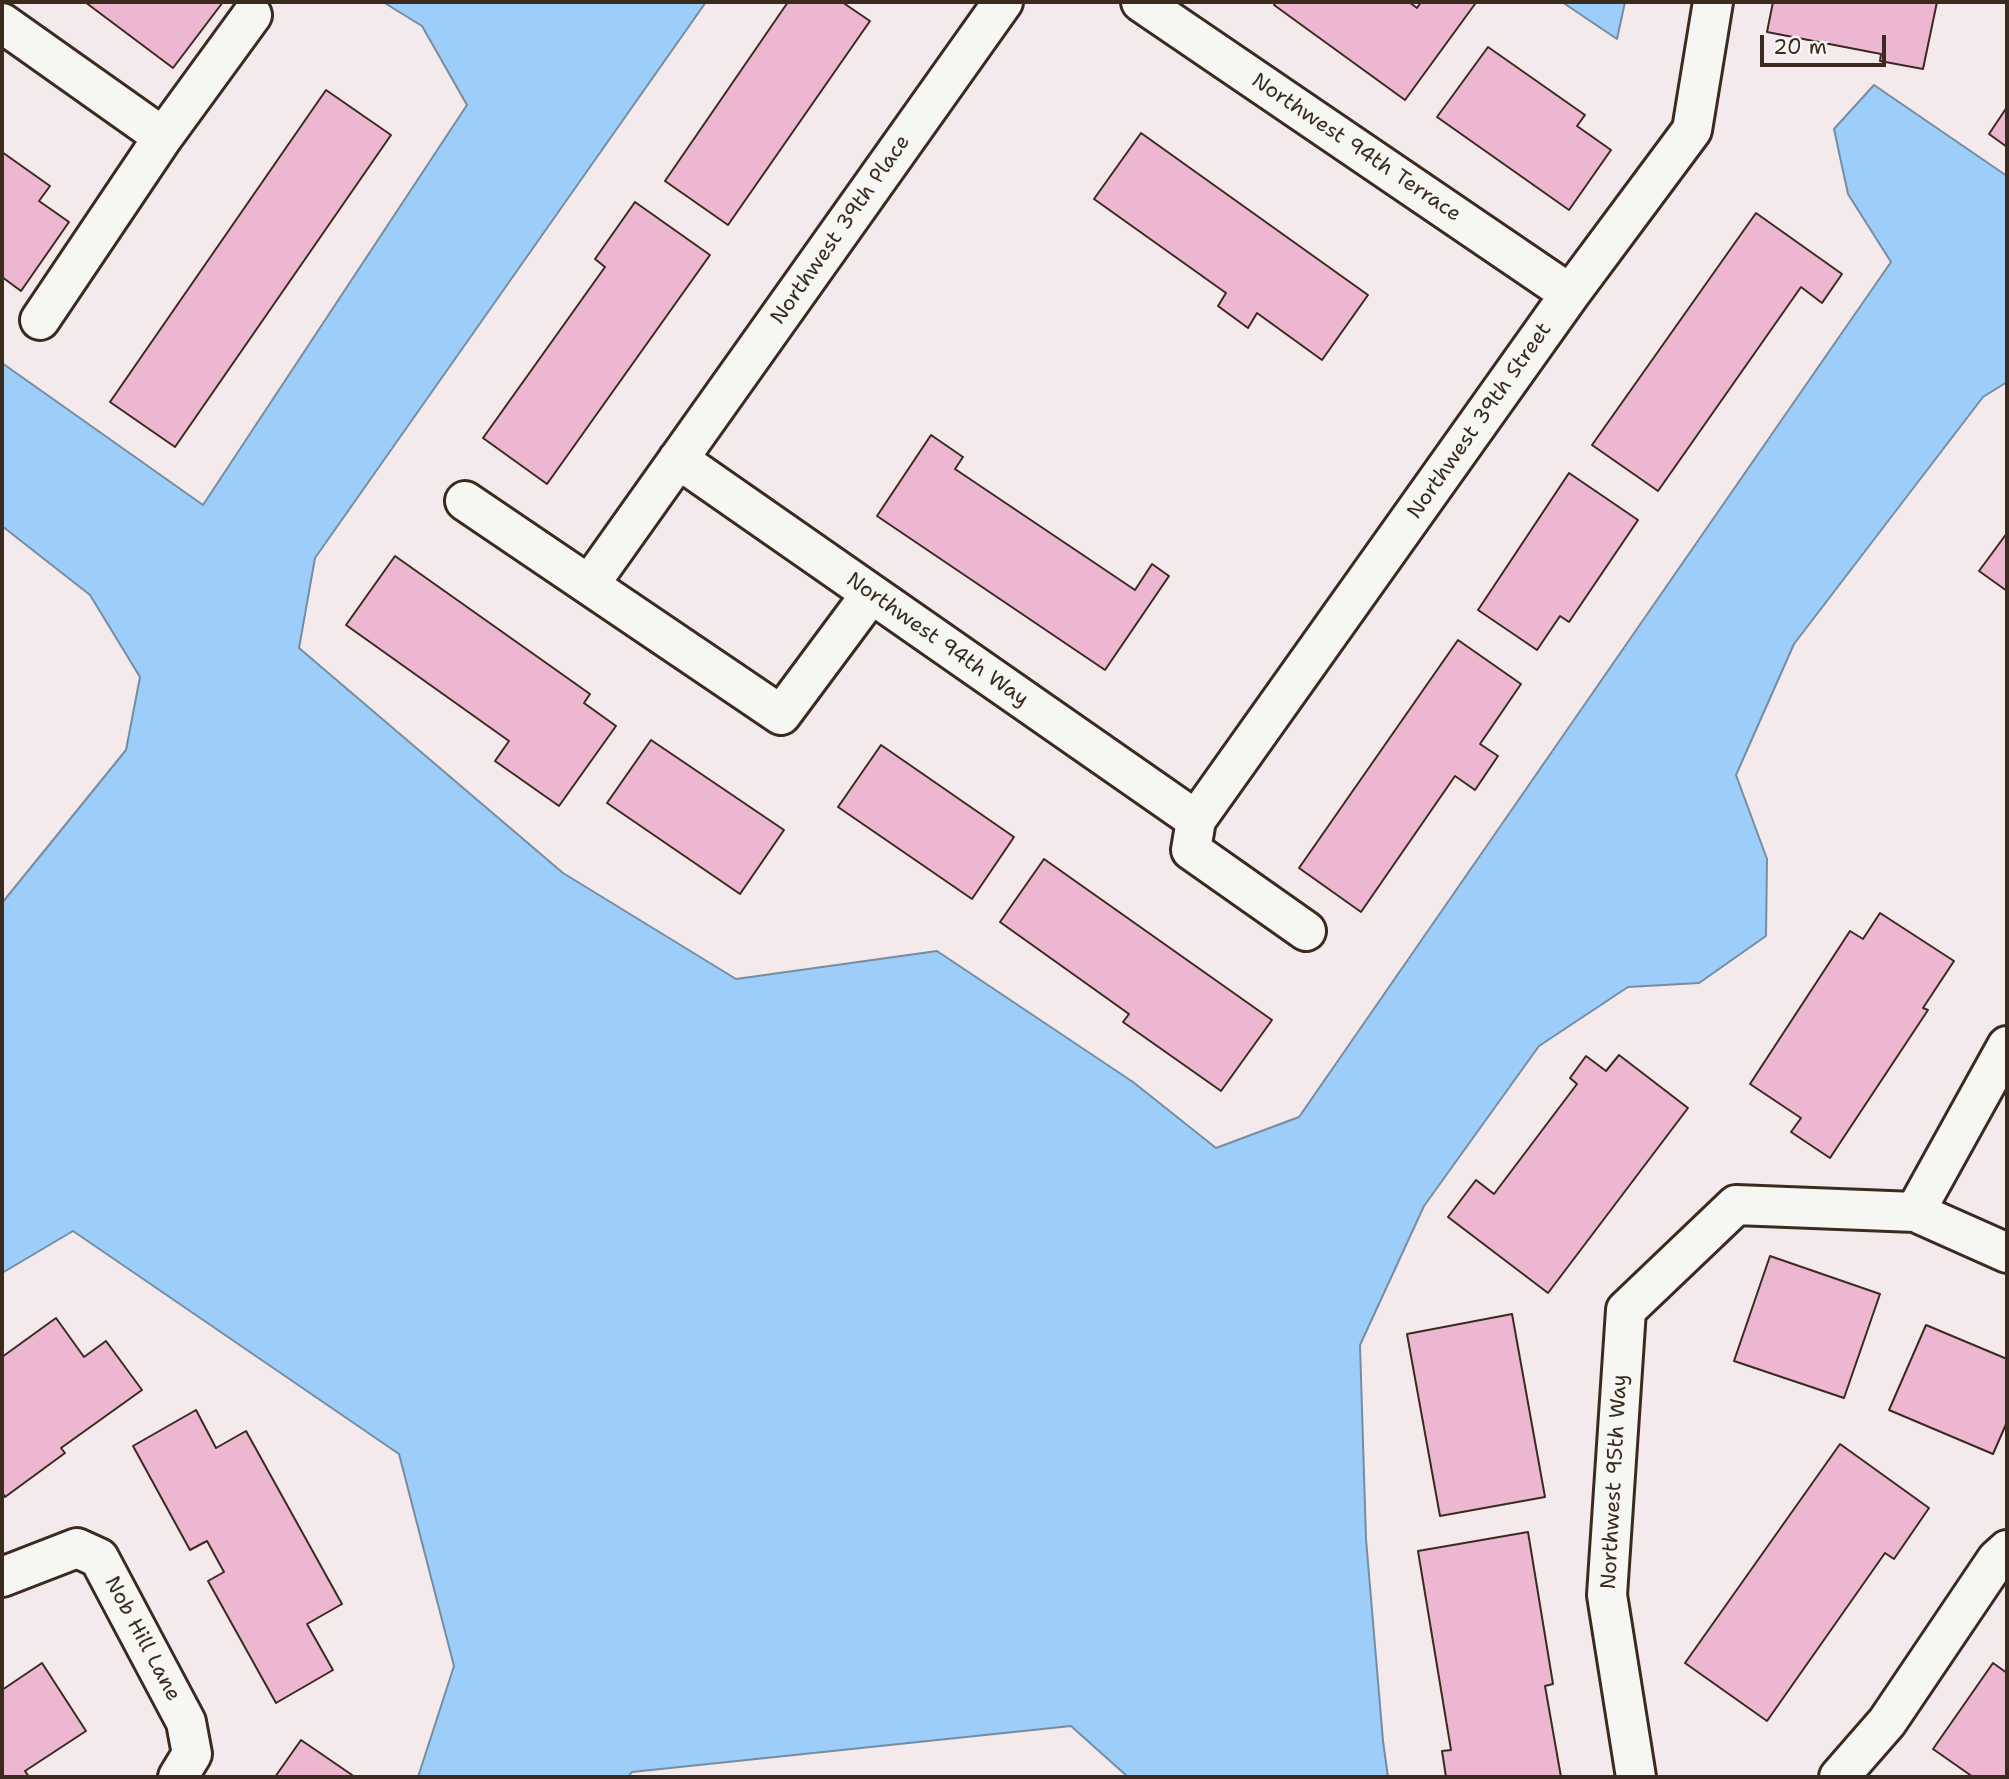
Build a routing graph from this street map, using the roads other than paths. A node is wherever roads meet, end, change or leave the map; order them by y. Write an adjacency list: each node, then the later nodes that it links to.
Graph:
1 (1003, 2): 9 (street, Northwest 39th Place)
2 (1142, 2): 7 (street, Northwest 94th Terrace)
3 (1713, 2): 7 (street, Northwest 39th Street)
4 (252, 15): 6 (street)
5 (2, 23): 6 (street)
6 (163, 137): 8 (street)
7 (1570, 294): 13 (street, Northwest 39th Street)
8 (40, 320)
9 (678, 459): 11 (street, Northwest 39th Place); 12 (street, Northwest 94th Way)
10 (465, 501): 11 (street)
11 (589, 585): 12 (street)
12 (871, 593): 13 (street, Northwest 94th Way)
13 (1196, 820): 14 (street)
14 (1306, 931)
15 (2007, 1046): 16 (street)
16 (1914, 1212): 17 (street); 21 (street, Northwest 95th Way)
17 (2007, 1253)
18 (2007, 1550): 22 (street)
19 (2, 1577): 20 (street, Nob Hill Lane)
20 (178, 1777)
21 (1636, 1777)
22 (1839, 1777)

